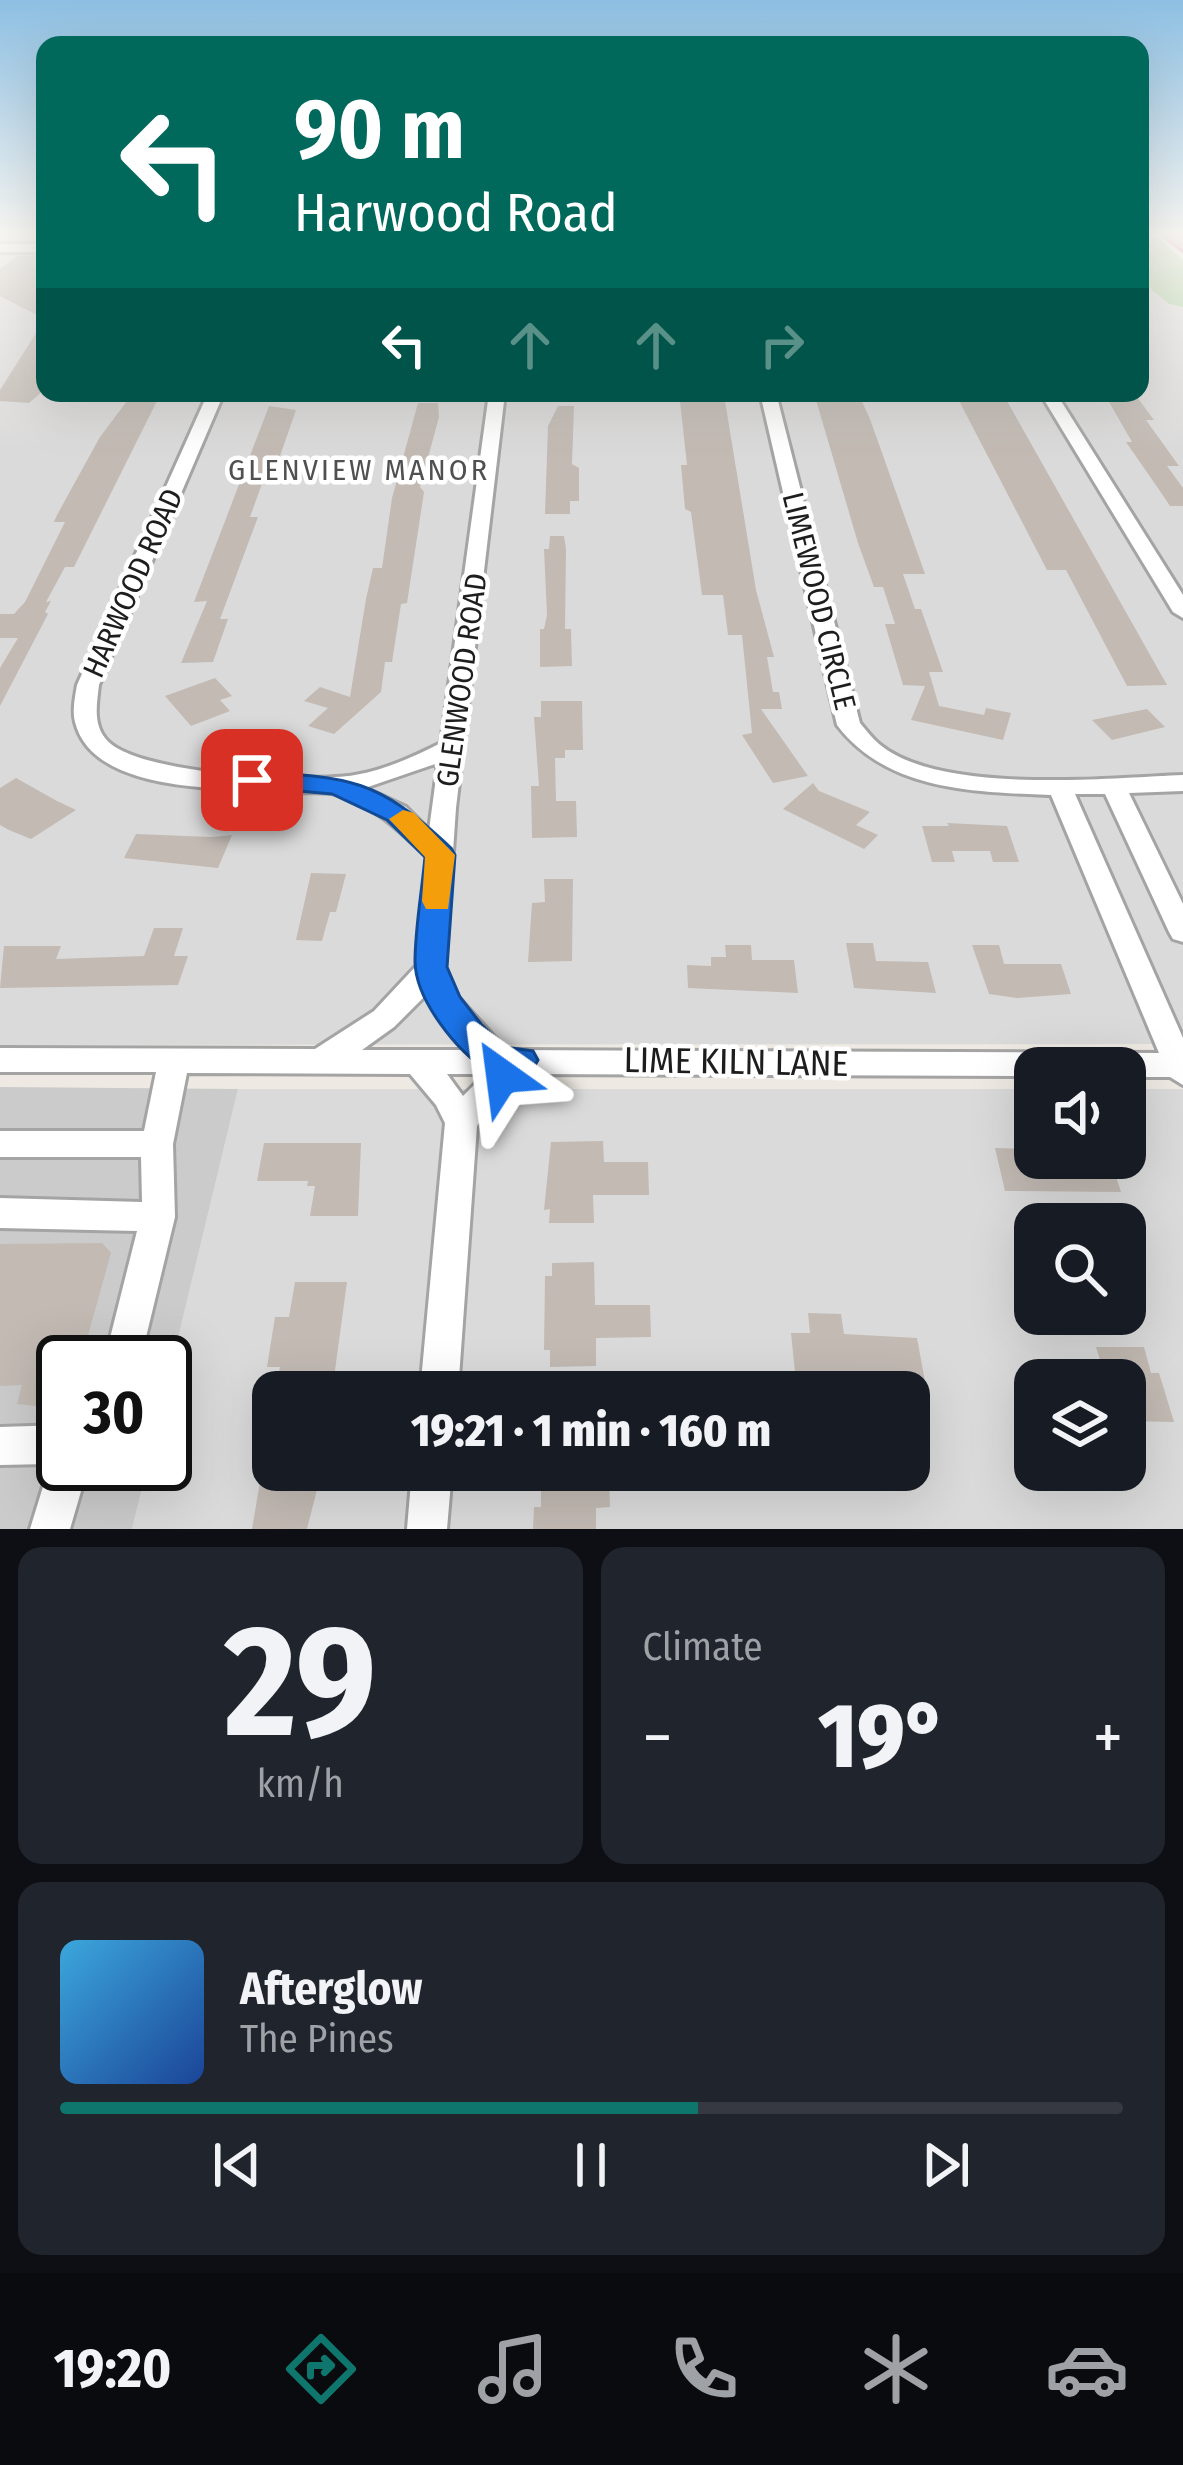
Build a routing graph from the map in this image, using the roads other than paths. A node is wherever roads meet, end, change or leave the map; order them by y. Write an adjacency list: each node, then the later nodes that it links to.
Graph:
1 (212, 402): 8 (street, HARWOOD ROAD)
2 (496, 402): 6 (street, GLENWOOD ROAD)
3 (770, 402): 9 (street, LIMEWOOD CIRCLE)
4 (1054, 402): 5 (street)
5 (1183, 612)
6 (453, 746): 8 (street, HARWOOD ROAD); 11 (street, GLENWOOD ROAD)
7 (1183, 783): 10 (street, LIMEWOOD CIRCLE)
8 (338, 785): 11 (street, HARWOOD ROAD)
9 (1059, 785): 10 (street, LIMEWOOD CIRCLE); 19 (street)
10 (1113, 785): 12 (street)
11 (440, 855): 13 (street, GLENWOOD ROAD)
12 (1183, 932)
13 (431, 967): 17 (street); 18 (street)
14 (416, 1059): 17 (street, LIME KILN LANE); 18 (street, LIME KILN LANE); 20 (street)
15 (0, 1060): 16 (street, LIME KILN LANE)
16 (174, 1060): 17 (street, LIME KILN LANE); 22 (street)
17 (322, 1060)
18 (508, 1060): 19 (street, LIME KILN LANE); 20 (street)
19 (1181, 1068)
20 (461, 1123): 26 (street)
21 (0, 1144): 22 (street)
22 (157, 1144): 24 (street)
23 (0, 1213): 24 (street)
24 (158, 1217): 25 (street)
25 (129, 1335)
26 (441, 1371)
27 (36, 1444): 28 (street)
28 (0, 1445)
29 (61, 1491): 31 (street)
30 (431, 1491): 32 (street)
31 (50, 1529)
32 (428, 1529)

